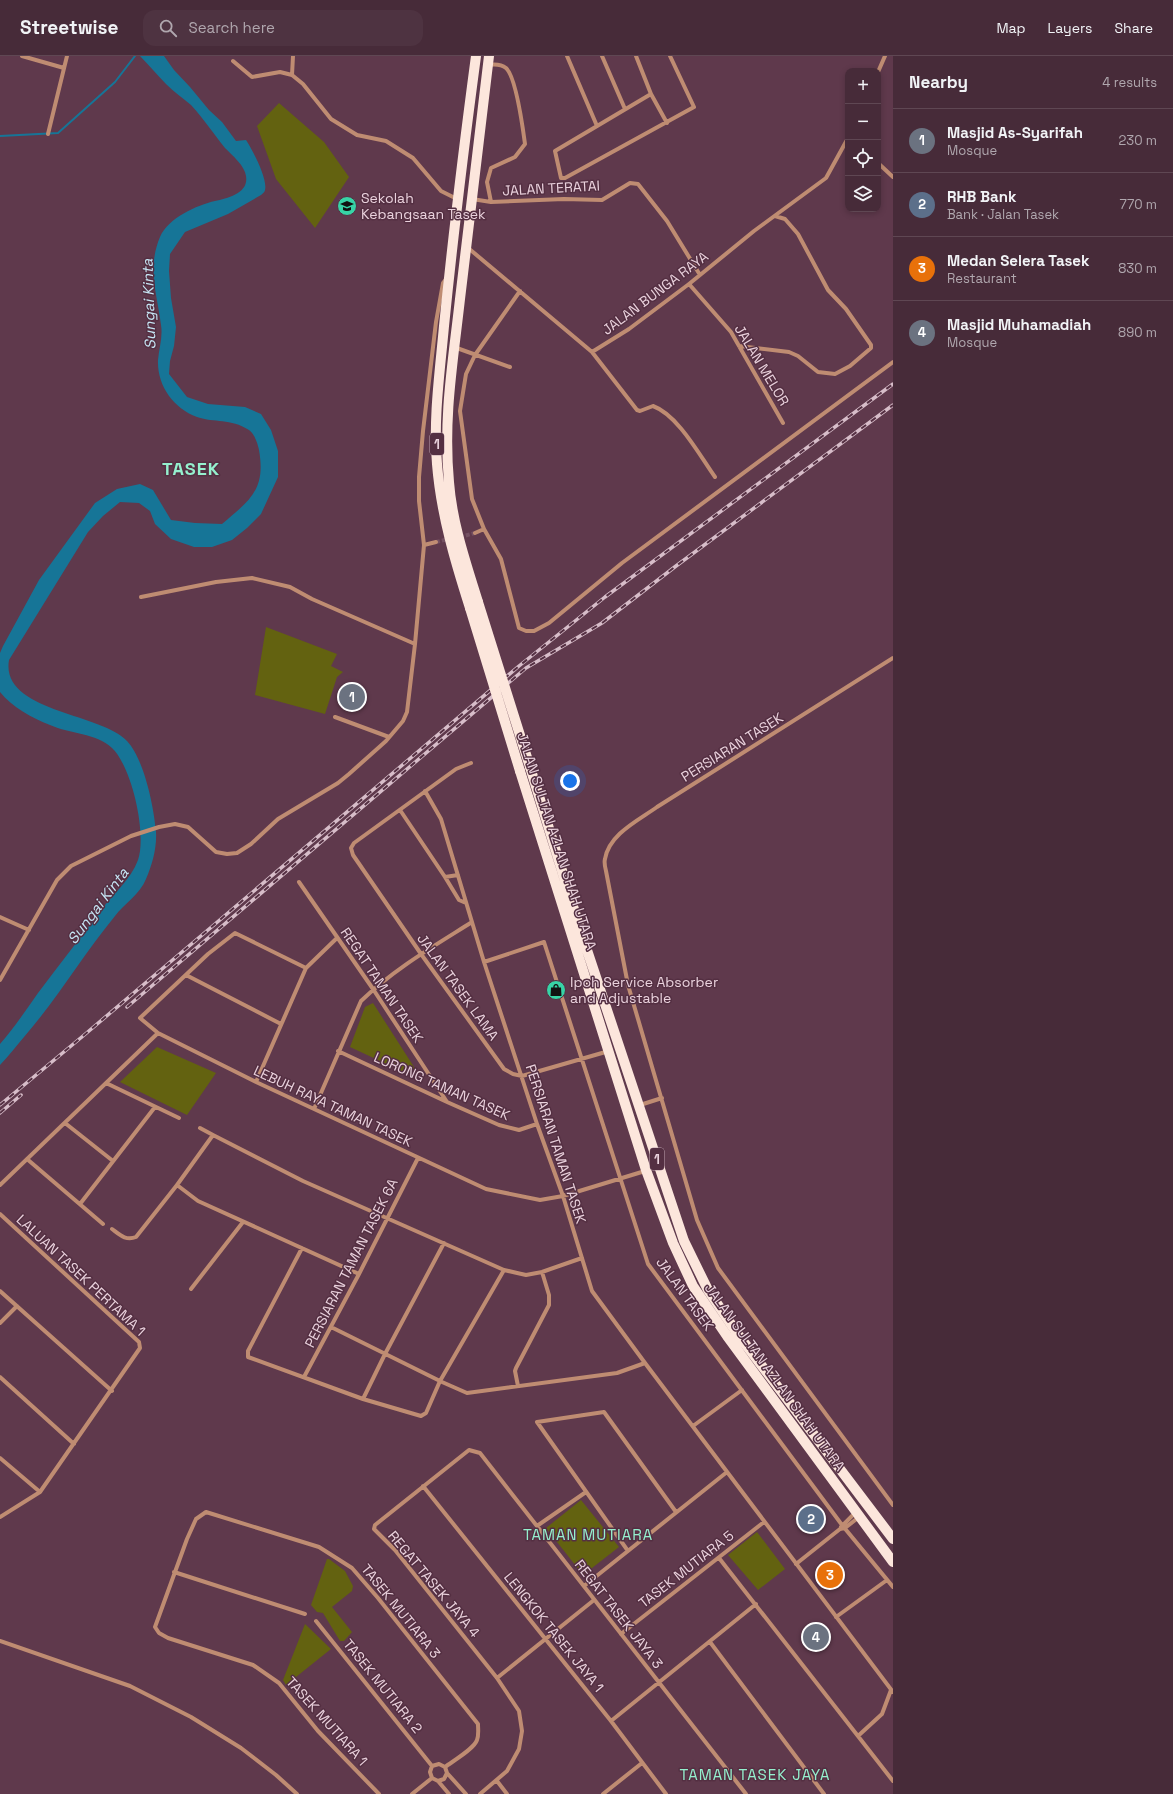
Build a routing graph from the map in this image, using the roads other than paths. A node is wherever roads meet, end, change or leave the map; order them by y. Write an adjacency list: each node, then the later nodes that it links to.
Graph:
1 (22, 56): 12 (street)
2 (67, 56): 12 (street)
3 (293, 56): 14 (street)
4 (476, 56): 23 (main road, JALAN SULTAN AZLAN SHAH UTARA / 1)
5 (567, 56): 18 (street)
6 (602, 56): 16 (street)
7 (636, 56): 15 (street)
8 (670, 56): 17 (street)
9 (885, 56): 13 (street)
10 (489, 60): 24 (main road, JALAN SULTAN AZLAN SHAH UTARA / 1); 25 (street)
11 (232, 61): 14 (street)
12 (64, 68): 19 (street)
13 (880, 68)
14 (292, 75): 23 (street)
15 (651, 94): 16 (street); 17 (street)
16 (625, 109): 18 (street)
17 (667, 123): 18 (street)
18 (598, 126)
19 (48, 134)
20 (847, 140): 26 (street, JALAN BUNGA RAYA)
21 (881, 165): 22 (street)
22 (893, 177)
23 (457, 199): 29 (main road, JALAN SULTAN AZLAN SHAH UTARA / 1)
24 (471, 199): 25 (street, JALAN TERATAI); 27 (main road, JALAN SULTAN AZLAN SHAH UTARA / 1)
25 (491, 202): 28 (street, JALAN TERATAI)
26 (775, 216): 28 (street, JALAN BUNGA RAYA); 34 (street)
27 (466, 246): 31 (street); 35 (main road, JALAN SULTAN AZLAN SHAH UTARA / 1)
28 (700, 275): 30 (street, JALAN BUNGA RAYA)
29 (449, 276): 32 (street); 33 (main road, JALAN SULTAN AZLAN SHAH UTARA / 1)
30 (689, 284): 34 (street, JALAN MELOR); 36 (street, JALAN BUNGA RAYA)
31 (520, 291): 36 (street); 37 (street)
32 (436, 317): 33 (street); 45 (street)
33 (444, 332): 52 (main road, JALAN SULTAN AZLAN SHAH UTARA / 1, bridge)
34 (739, 346): 40 (street, JALAN MELOR)
35 (454, 347): 37 (street); 52 (main road, JALAN SULTAN AZLAN SHAH UTARA / 1, bridge)
36 (592, 352): 41 (street)
37 (475, 355): 39 (street); 42 (street)
38 (893, 362): 42 (street)
39 (510, 367)
40 (783, 423)
41 (715, 477)
42 (484, 529): 43 (street)
43 (475, 533)
44 (436, 542): 45 (street)
45 (424, 545): 47 (street)
46 (141, 597): 47 (street)
47 (416, 644): 50 (street)
48 (893, 658): 77 (street, PERSIARAN TASEK)
49 (335, 717): 50 (street)
50 (389, 737): 61 (street)
51 (471, 763): 53 (street)
52 (525, 769): 71 (main road, JALAN SULTAN AZLAN SHAH UTARA / 1); 79 (main road, JALAN SULTAN AZLAN SHAH UTARA / 1)
53 (425, 791): 54 (street); 55 (street, PERSIARAN TAMAN TASEK)
54 (400, 810): 56 (street); 63 (street, JALAN TASEK LAMA)
55 (458, 875): 56 (street); 58 (street, PERSIARAN TAMAN TASEK)
56 (445, 877): 58 (street)
57 (299, 882): 62 (street, REGAT TAMAN TASEK)
58 (466, 903): 60 (street, PERSIARAN TAMAN TASEK)
59 (0, 917): 61 (street)
60 (472, 922): 63 (street); 64 (street, PERSIARAN TAMAN TASEK)
61 (29, 930): 67 (street)
62 (337, 938): 65 (street); 68 (street, REGAT TAMAN TASEK)
63 (420, 954): 68 (street); 74 (street, JALAN TASEK LAMA)
64 (484, 962): 73 (street, JALAN TASEK); 74 (street, PERSIARAN TAMAN TASEK)
65 (306, 968): 66 (street, LEBUH RAYA TAMAN TASEK); 69 (street)
66 (186, 975): 69 (street); 70 (street, LEBUH RAYA TAMAN TASEK)
67 (1, 978)
68 (373, 989): 72 (street); 78 (street, REGAT TAMAN TASEK)
69 (281, 1024): 75 (street)
70 (158, 1033): 75 (street, LEBUH RAYA TAMAN TASEK); 76 (street)
71 (609, 1050): 73 (street); 90 (main road, JALAN SULTAN AZLAN SHAH UTARA / 1)
72 (338, 1051): 78 (street, LORONG TAMAN TASEK); 81 (street)
73 (582, 1059): 74 (street); 91 (street, JALAN TASEK)
74 (522, 1076): 84 (street, PERSIARAN TAMAN TASEK)
75 (256, 1082): 81 (street, LEBUH RAYA TAMAN TASEK)
76 (106, 1083): 80 (street); 83 (street)
77 (662, 1098): 79 (street); 130 (street)
78 (447, 1102): 84 (street, LORONG TAMAN TASEK)
79 (639, 1105): 126 (main road, JALAN SULTAN AZLAN SHAH UTARA / 1)
80 (155, 1108): 82 (street); 89 (street)
81 (314, 1109): 87 (street, LEBUH RAYA TAMAN TASEK)
82 (179, 1118)
83 (65, 1123): 88 (street); 89 (street)
84 (537, 1124): 94 (street, PERSIARAN TAMAN TASEK)
85 (200, 1128): 86 (street)
86 (214, 1135): 93 (street); 97 (street)
87 (418, 1158): 94 (street, LEBUH RAYA TAMAN TASEK); 97 (street, PERSIARAN TAMAN TASEK 6A)
88 (27, 1159): 92 (street); 95 (street)
89 (114, 1161): 95 (street)
90 (646, 1170): 91 (street, LEBUH RAYA TAMAN TASEK); 132 (main road, JALAN SULTAN AZLAN SHAH UTARA / 1)
91 (620, 1179): 94 (street, LEBUH RAYA TAMAN TASEK); 118 (street, JALAN TASEK)
92 (0, 1185)
93 (177, 1185): 98 (street); 100 (street)
94 (564, 1196): 103 (street, PERSIARAN TAMAN TASEK)
95 (80, 1204): 99 (street)
96 (0, 1214): 119 (street, LALUAN TASEK PERTAMA 1)
97 (388, 1218): 101 (street); 106 (street, PERSIARAN TAMAN TASEK 6A)
98 (243, 1222): 102 (street); 107 (street)
99 (104, 1224)
100 (112, 1228)
101 (444, 1243): 104 (street); 112 (street)
102 (302, 1248): 106 (street); 115 (street)
103 (582, 1258): 105 (street); 113 (street, PERSIARAN TAMAN TASEK)
104 (504, 1270): 105 (street); 116 (street)
105 (542, 1272): 117 (street)
106 (359, 1274): 111 (street, PERSIARAN TAMAN TASEK 6A)
107 (191, 1289)
108 (0, 1290): 109 (street)
109 (17, 1306): 110 (street); 119 (street)
110 (0, 1323)
111 (331, 1327): 112 (street); 115 (street, PERSIARAN TAMAN TASEK 6A)
112 (385, 1354): 116 (street); 120 (street)
113 (645, 1363): 117 (street); 121 (street, PERSIARAN TAMAN TASEK)
114 (0, 1376): 122 (street)
115 (304, 1377): 120 (street)
116 (440, 1381): 117 (street); 120 (street)
117 (518, 1386)
118 (742, 1390): 121 (street); 137 (street, JALAN TASEK)
119 (112, 1391): 122 (street, LALUAN TASEK PERTAMA 1)
120 (363, 1398)
121 (692, 1426): 125 (street, PERSIARAN TAMAN TASEK)
122 (74, 1444): 128 (street, LALUAN TASEK PERTAMA 1)
123 (473, 1450): 127 (street, REGAT TASEK JAYA 4); 136 (street, REGAT TASEK JAYA 3)
124 (0, 1458): 128 (street)
125 (727, 1472): 131 (street); 134 (street, PERSIARAN TAMAN TASEK)
126 (848, 1479): 132 (main road); 135 (main road, JALAN SULTAN AZLAN SHAH UTARA / 1)
127 (423, 1486): 153 (street, LENGKOK TASEK JAYA 1); 156 (street, REGAT TASEK JAYA 4)
128 (40, 1492): 133 (street, LALUAN TASEK PERTAMA 1)
129 (586, 1492): 131 (street); 136 (street); 139 (street)
130 (893, 1505)
131 (676, 1512): 139 (street)
132 (858, 1514): 135 (main road); 137 (street); 141 (main road, JALAN SULTAN AZLAN SHAH UTARA / 1)
133 (0, 1517)
134 (764, 1522): 140 (street, TASEK MUTIARA 5); 142 (street, PERSIARAN TAMAN TASEK)
135 (880, 1522): 138 (main road, JALAN SULTAN AZLAN SHAH UTARA / 1)
136 (536, 1526): 145 (street, REGAT TASEK JAYA 3)
137 (843, 1526): 142 (street); 144 (street, JALAN TASEK)
138 (893, 1539)
139 (628, 1551): 145 (street)
140 (719, 1558): 148 (street); 152 (street, TASEK MUTIARA 5)
141 (893, 1562)
142 (796, 1564): 150 (street, PERSIARAN TAMAN TASEK)
143 (174, 1572): 149 (street); 163 (street, TASEK MUTIARA 3); 170 (street, TASEK MUTIARA 1)
144 (887, 1580): 146 (street, JALAN TASEK); 150 (street)
145 (584, 1586): 147 (street, REGAT TASEK JAYA 3)
146 (893, 1587)
147 (594, 1600): 152 (street, REGAT TASEK JAYA 3); 153 (street)
148 (756, 1604): 155 (street); 160 (street)
149 (306, 1614)
150 (836, 1617): 158 (street, PERSIARAN TAMAN TASEK)
151 (316, 1621): 162 (street, TASEK MUTIARA 2)
152 (621, 1634): 157 (street, REGAT TASEK JAYA 3)
153 (546, 1639): 156 (street); 159 (street, LENGKOK TASEK JAYA 1)
154 (0, 1641): 169 (street)
155 (710, 1642): 157 (street); 179 (street)
156 (497, 1678): 167 (street)
157 (659, 1683): 159 (street); 178 (street, REGAT TASEK JAYA 3)
158 (892, 1691): 160 (street)
159 (611, 1721): 161 (street, LENGKOK TASEK JAYA 1)
160 (858, 1736): 168 (street)
161 (642, 1763): 176 (street); 177 (street, LENGKOK TASEK JAYA 1)
162 (432, 1766): 163 (street); 165 (street)
163 (445, 1767): 164 (street)
164 (447, 1773): 166 (street); 173 (street)
165 (432, 1778): 166 (street); 171 (street)
166 (438, 1781): 172 (street)
167 (497, 1781): 174 (street); 175 (street)
168 (893, 1781)
169 (296, 1794)
170 (379, 1794)
171 (412, 1794)
172 (449, 1794)
173 (466, 1794)
174 (480, 1794)
175 (507, 1794)
176 (602, 1794)
177 (666, 1794)
178 (746, 1794)
179 (824, 1794)

